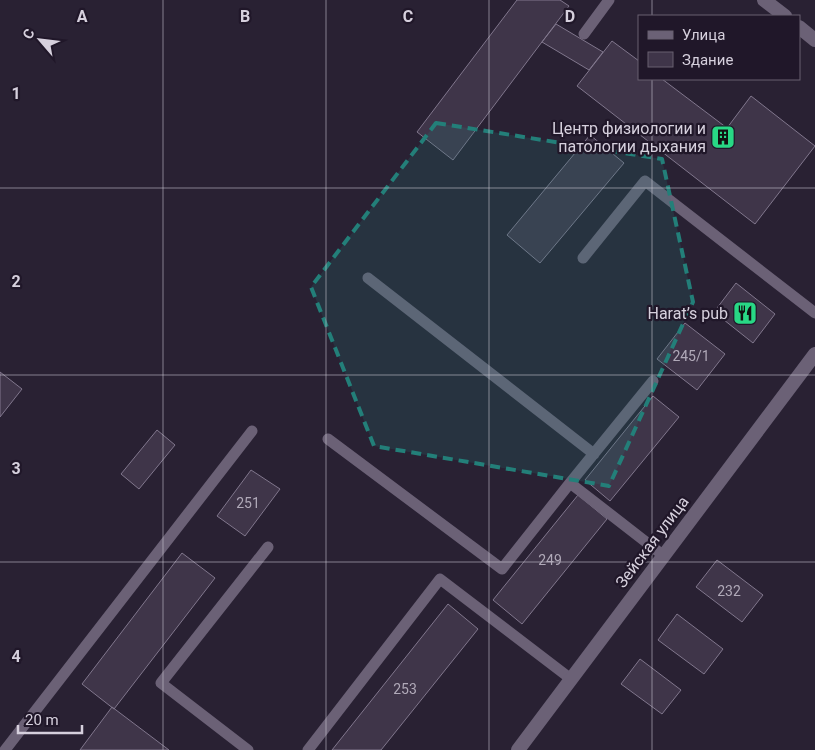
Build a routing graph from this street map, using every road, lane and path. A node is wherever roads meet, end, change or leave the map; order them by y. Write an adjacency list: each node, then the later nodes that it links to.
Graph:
1 (610, 0): 5 (lane)
2 (764, 0): 3 (street)
3 (784, 15)
4 (800, 28): 6 (street)
5 (584, 34)
6 (815, 40)
7 (584, 258): 9 (lane)
8 (368, 278): 14 (lane)
9 (815, 313)
10 (815, 354): 17 (street, Зейская улица)
11 (653, 381): 14 (lane)
12 (252, 431): 19 (lane)
13 (328, 439): 15 (lane)
14 (594, 454): 15 (lane)
15 (570, 482): 17 (lane)
16 (268, 547): 20 (lane)
17 (664, 556): 18 (street, Зейская улица)
18 (571, 679): 21 (lane); 22 (street, Зейская улица)
19 (5, 750)
20 (248, 750)
21 (308, 750)
22 (518, 750)

